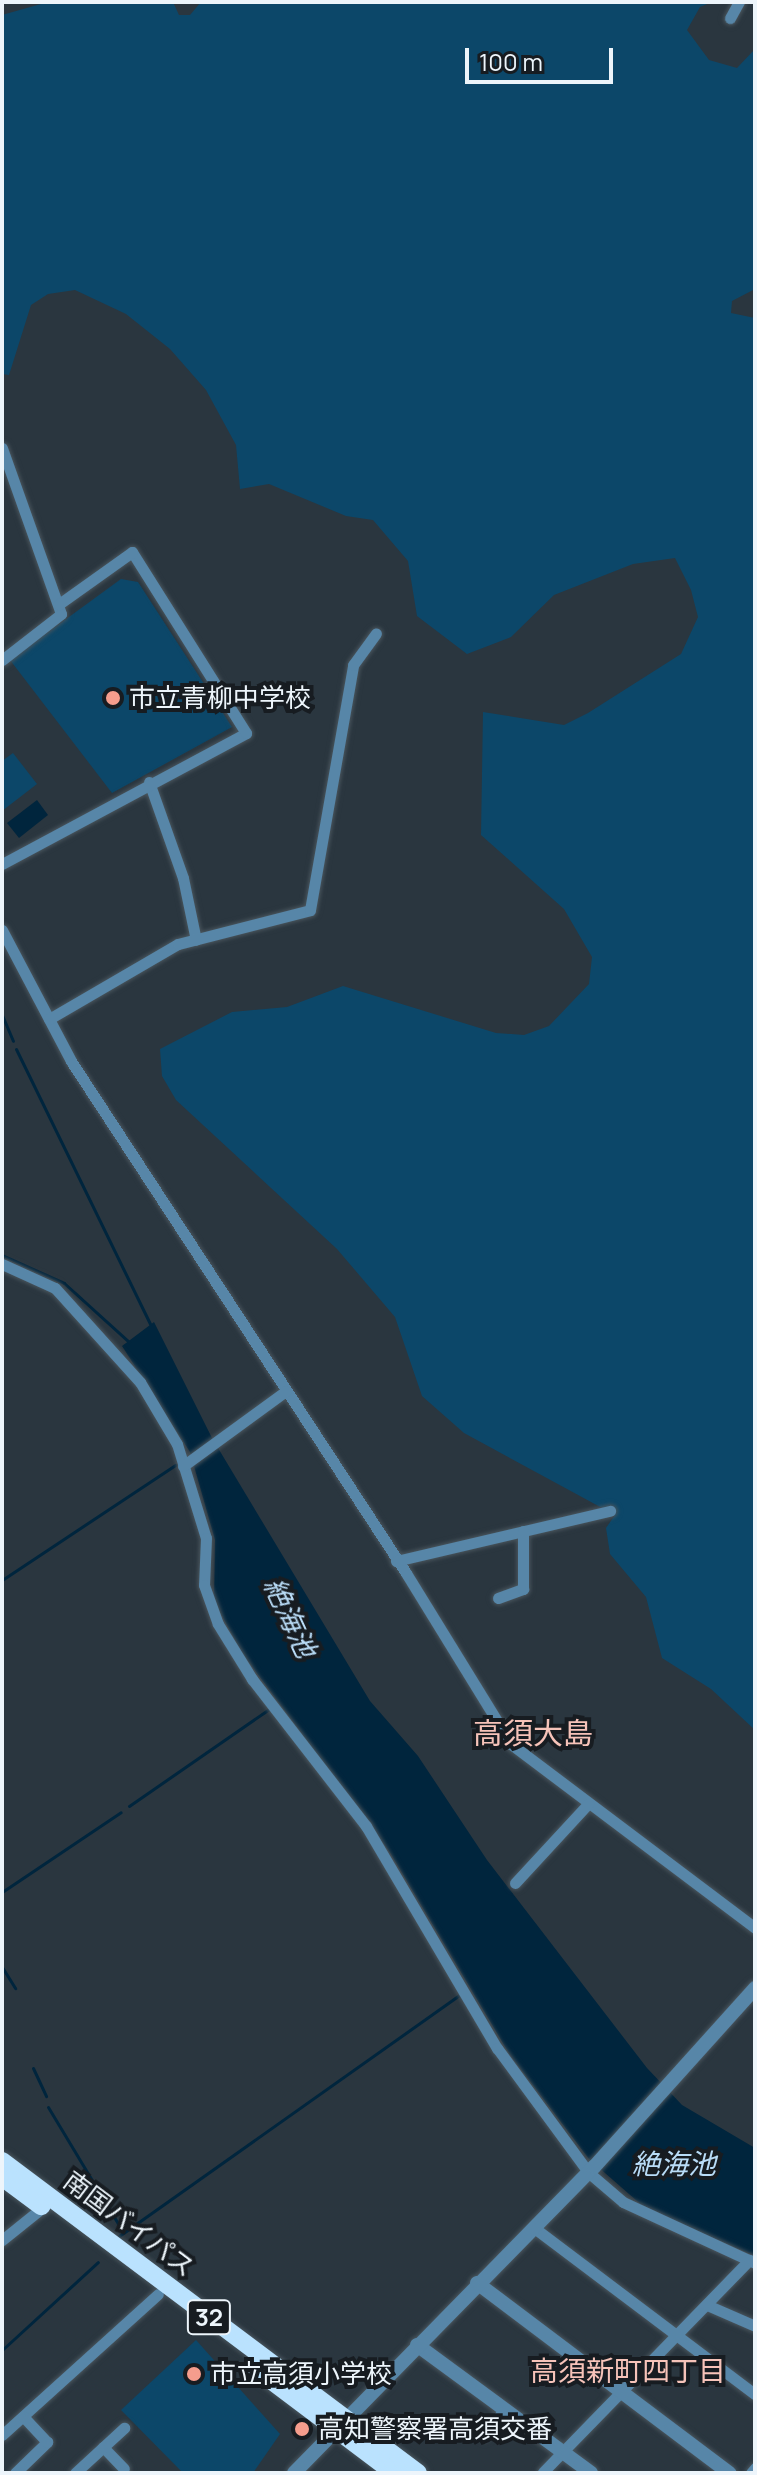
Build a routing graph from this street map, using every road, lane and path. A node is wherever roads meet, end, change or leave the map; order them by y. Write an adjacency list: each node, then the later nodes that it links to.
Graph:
1 (739, 2): 2 (street)
2 (730, 18)
3 (2, 448): 4 (street)
4 (59, 604): 6 (street); 7 (street)
5 (376, 633): 10 (street)
6 (2, 660)
7 (149, 782): 8 (street); 10 (street)
8 (2, 864)
9 (2, 930): 11 (street)
10 (196, 940): 11 (street)
11 (49, 1019): 13 (street)
12 (2, 1264): 14 (street)
13 (286, 1391): 14 (street); 17 (street)
14 (186, 1465): 24 (street)
15 (610, 1511): 16 (street)
16 (523, 1531): 17 (street); 18 (street)
17 (396, 1561): 19 (street)
18 (498, 1598)
19 (588, 1804): 20 (street); 21 (street)
20 (515, 1883)
21 (755, 1928)
22 (755, 1988): 24 (street)
23 (2, 2161): 40 (highway, 南国バイパス / 32)
24 (591, 2170): 27 (street); 29 (street)
25 (2, 2177): 26 (highway, 南国バイパス / 32)
26 (43, 2207): 28 (street); 31 (highway, 南国バイパス / 32)
27 (533, 2227): 30 (street); 34 (street)
28 (2, 2240)
29 (752, 2262): 32 (street)
30 (477, 2283): 35 (street); 36 (street)
31 (158, 2294): 39 (street); 40 (highway, 南国バイパス / 32)
32 (707, 2305): 33 (street); 34 (street)
33 (755, 2326)
34 (677, 2335): 36 (street); 37 (street)
35 (417, 2345): 38 (street); 40 (street)
36 (621, 2391): 45 (street); 55 (street)
37 (755, 2394)
38 (505, 2409): 43 (street); 45 (street)
39 (23, 2416): 42 (street); 49 (street)
40 (340, 2424): 51 (street); 52 (highway, 南国バイパス / 32); 53 (highway, 南国バイパス / 32)
41 (124, 2428): 44 (street)
42 (2, 2435)
43 (484, 2435)
44 (103, 2447): 47 (street); 50 (street)
45 (562, 2451): 48 (street); 54 (street)
46 (755, 2468): 56 (street)
47 (124, 2469)
48 (543, 2472)
49 (15, 2473)
50 (75, 2473)
51 (294, 2473)
52 (394, 2473)
53 (418, 2473)
54 (591, 2473)
55 (729, 2473)
56 (751, 2473)

